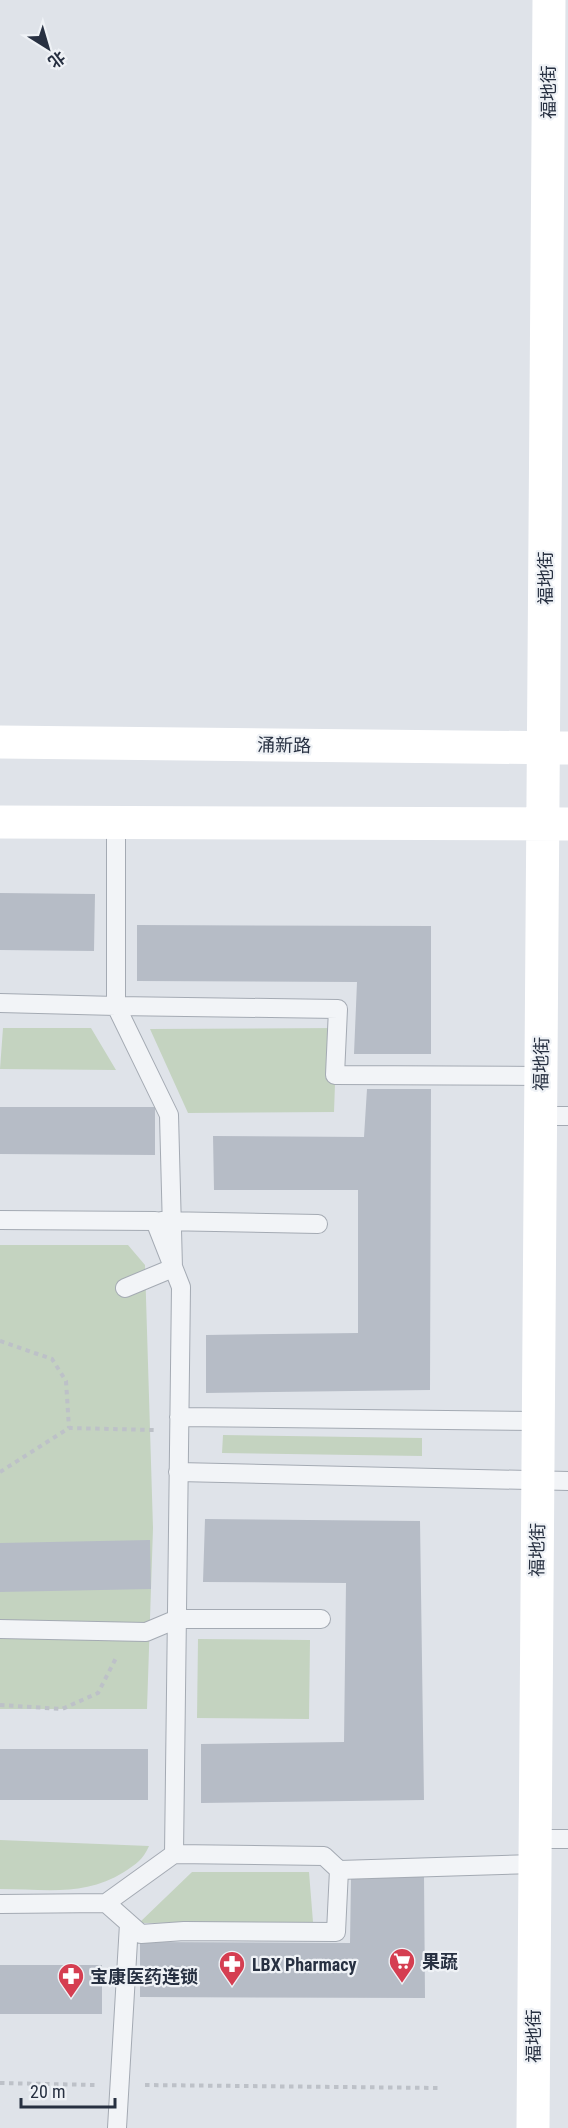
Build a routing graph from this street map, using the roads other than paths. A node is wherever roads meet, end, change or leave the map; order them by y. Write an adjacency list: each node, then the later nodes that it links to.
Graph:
1 (555, 11): 2 (street, 福地街)
2 (558, 78): 4 (street, 福地街)
3 (0, 742): 4 (street, 涌新路)
4 (556, 748): 7 (street, 福地街)
5 (0, 822): 6 (street)
6 (116, 822): 7 (street); 9 (lane)
7 (555, 824): 10 (street, 福地街)
8 (0, 1003): 9 (lane)
9 (116, 1006): 10 (lane); 15 (lane)
10 (541, 1076): 11 (street, 福地街)
11 (554, 1116): 17 (street, 福地街)
12 (0, 1220): 13 (lane)
13 (155, 1221): 14 (lane); 15 (lane)
14 (318, 1224)
15 (173, 1268): 16 (lane); 18 (lane)
16 (125, 1288)
17 (538, 1421): 18 (lane); 20 (street, 福地街)
18 (179, 1424): 19 (lane)
19 (178, 1472): 20 (lane); 21 (lane)
20 (553, 1481): 25 (street, 福地街)
21 (177, 1619): 22 (lane); 23 (lane); 26 (lane)
22 (321, 1619)
23 (0, 1629)
24 (568, 1839): 25 (lane)
25 (535, 1852): 27 (lane); 32 (street, 福地街)
26 (174, 1854): 27 (lane); 28 (lane)
27 (339, 1870): 30 (lane)
28 (106, 1902): 29 (lane); 30 (lane)
29 (0, 1904)
30 (129, 1924): 31 (lane)
31 (117, 2128)
32 (533, 2128)

